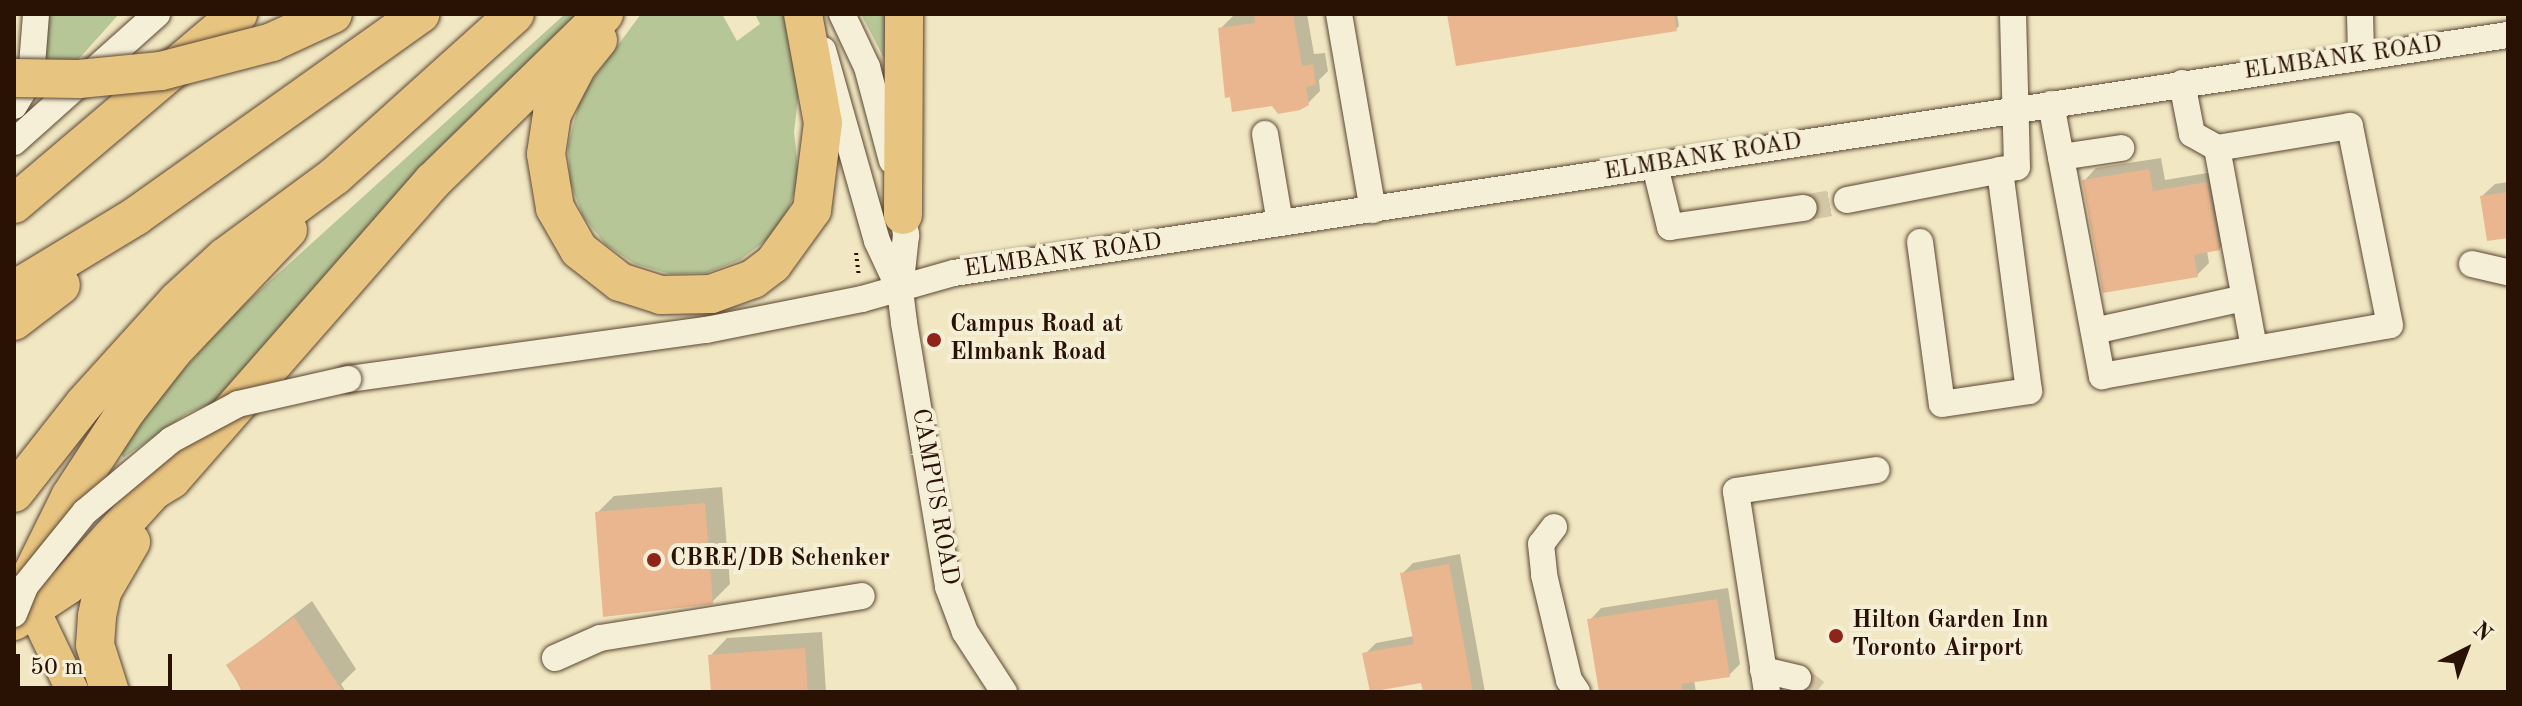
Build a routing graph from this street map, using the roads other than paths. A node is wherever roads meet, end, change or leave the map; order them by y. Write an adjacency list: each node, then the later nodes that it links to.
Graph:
1 (36, 14): 21 (street)
2 (157, 14): 24 (street)
3 (238, 14): 32 (highway)
4 (333, 14): 18 (highway, bridge)
5 (420, 14): 36 (highway)
6 (515, 14): 30 (highway)
7 (604, 14): 47 (highway)
8 (617, 14): 9 (highway)
9 (803, 14)
10 (809, 14): 42 (street, CAMPUS ROAD)
11 (842, 14): 35 (street, CAMPUS ROAD)
12 (904, 14): 35 (highway)
13 (1339, 14): 34 (street)
14 (2013, 14): 22 (street)
15 (2360, 14): 17 (street)
16 (2508, 35): 17 (street, ELMBANK ROAD)
17 (2361, 56): 19 (street, ELMBANK ROAD)
18 (14, 78)
19 (2182, 83): 20 (street, ELMBANK ROAD); 26 (street)
20 (2051, 104): 22 (street, ELMBANK ROAD); 27 (street)
21 (14, 106)
22 (2016, 109): 28 (street, ELMBANK ROAD); 29 (street)
23 (1265, 134): 37 (street)
24 (14, 142)
25 (2121, 148): 27 (street)
26 (2217, 148): 43 (street); 46 (street)
27 (2061, 157): 45 (street)
28 (1655, 166): 33 (street); 34 (street, ELMBANK ROAD)
29 (2000, 170): 31 (street); 38 (street)
30 (335, 176): 48 (highway); 55 (highway, bridge)
31 (1847, 200)
32 (14, 204)
33 (1804, 208)
34 (1373, 210): 37 (street, ELMBANK ROAD)
35 (903, 215): 42 (street, CAMPUS ROAD)
36 (136, 216): 41 (highway); 44 (highway)
37 (1280, 223): 42 (street, ELMBANK ROAD)
38 (1920, 242)
39 (2472, 264): 40 (street)
40 (2508, 272)
41 (14, 290)
42 (900, 290): 47 (street, ELMBANK ROAD, bridge); 63 (street, CAMPUS ROAD)
43 (2244, 298): 45 (street); 46 (street)
44 (14, 321)
45 (2094, 331): 46 (street)
46 (2254, 348)
47 (238, 404): 50 (highway); 55 (street, ELMBANK ROAD, bridge)
48 (61, 433): 51 (highway); 52 (highway)
49 (1876, 470): 60 (street)
50 (172, 479): 55 (highway); 62 (highway)
51 (14, 493)
52 (14, 521)
53 (1554, 527): 57 (street)
54 (862, 596): 58 (street)
55 (20, 600): 61 (main road)
56 (1568, 606): 57 (street)
57 (1567, 645): 64 (street)
58 (555, 658)
59 (1798, 678): 60 (street)
60 (1765, 681)
61 (73, 692)
62 (110, 692)
63 (1004, 692)
64 (1578, 692)

